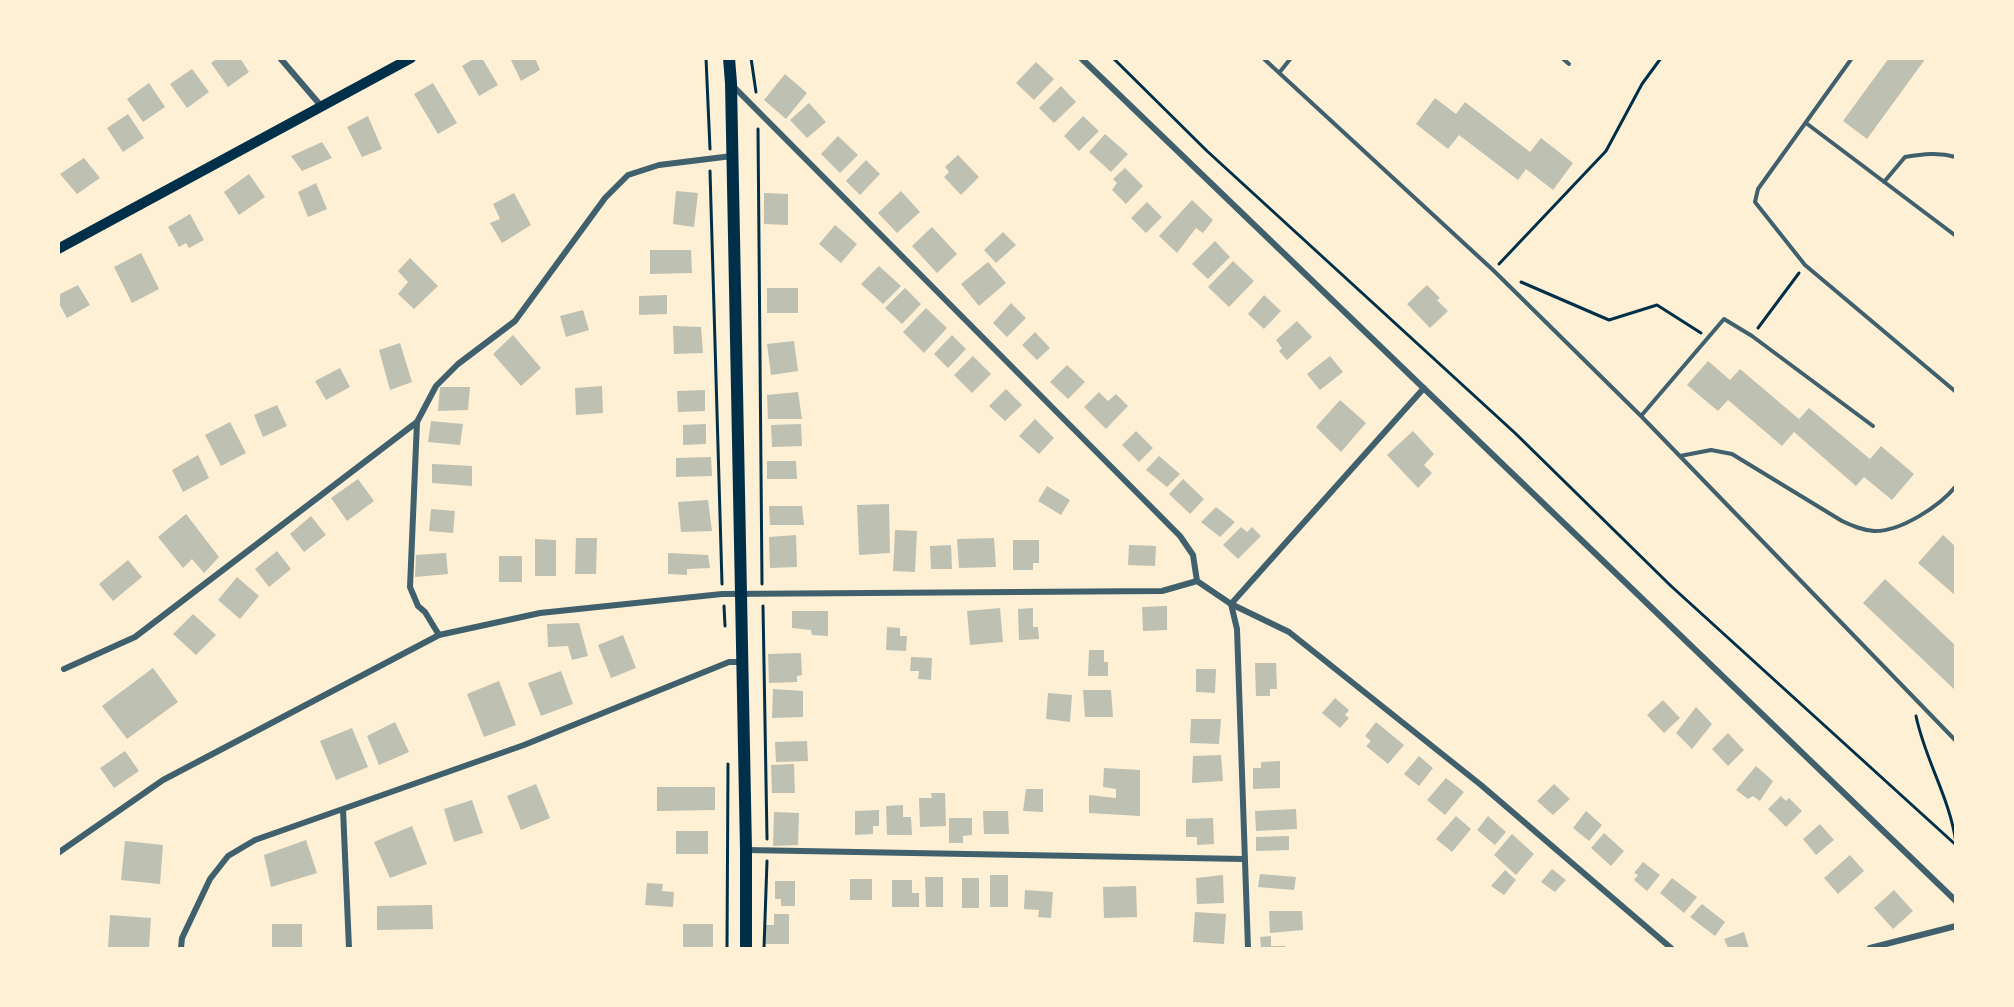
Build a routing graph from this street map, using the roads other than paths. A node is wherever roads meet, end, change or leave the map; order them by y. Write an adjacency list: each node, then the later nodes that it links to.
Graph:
1 (280, 58): 12 (street)
2 (411, 58): 12 (main road)
3 (729, 58): 11 (main road)
4 (1081, 58): 19 (street)
5 (1263, 58): 10 (lane)
6 (1291, 58): 10 (lane)
7 (1562, 58): 9 (lane)
8 (1852, 58): 13 (lane)
9 (1569, 64)
10 (1279, 73): 21 (lane)
11 (731, 83): 14 (main road); 26 (street)
12 (322, 107): 18 (main road)
13 (1806, 123): 16 (lane); 20 (lane)
14 (732, 156): 22 (street); 27 (main road)
15 (1956, 158): 16 (lane)
16 (1884, 182): 17 (lane)
17 (1956, 236)
18 (58, 249)
19 (1424, 388): 28 (street); 37 (street)
20 (1956, 392)
21 (1641, 416): 23 (lane); 24 (lane)
22 (417, 422): 29 (street); 31 (street)
23 (1873, 426)
24 (1680, 457): 25 (lane); 32 (lane)
25 (1956, 486)
26 (1197, 581): 27 (street); 28 (street)
27 (741, 593): 29 (street); 30 (main road)
28 (1231, 604): 36 (street); 43 (street)
29 (439, 635): 35 (street)
30 (742, 662): 33 (street); 34 (main road)
31 (64, 669)
32 (1956, 741)
33 (343, 809): 39 (street); 40 (street)
34 (746, 850): 36 (street); 41 (main road)
35 (58, 854)
36 (1244, 859): 42 (street)
37 (1956, 901)
38 (1956, 926): 44 (street)
39 (181, 948)
40 (349, 948)
41 (746, 948)
42 (1248, 948)
43 (1671, 948)
44 (1870, 948)

